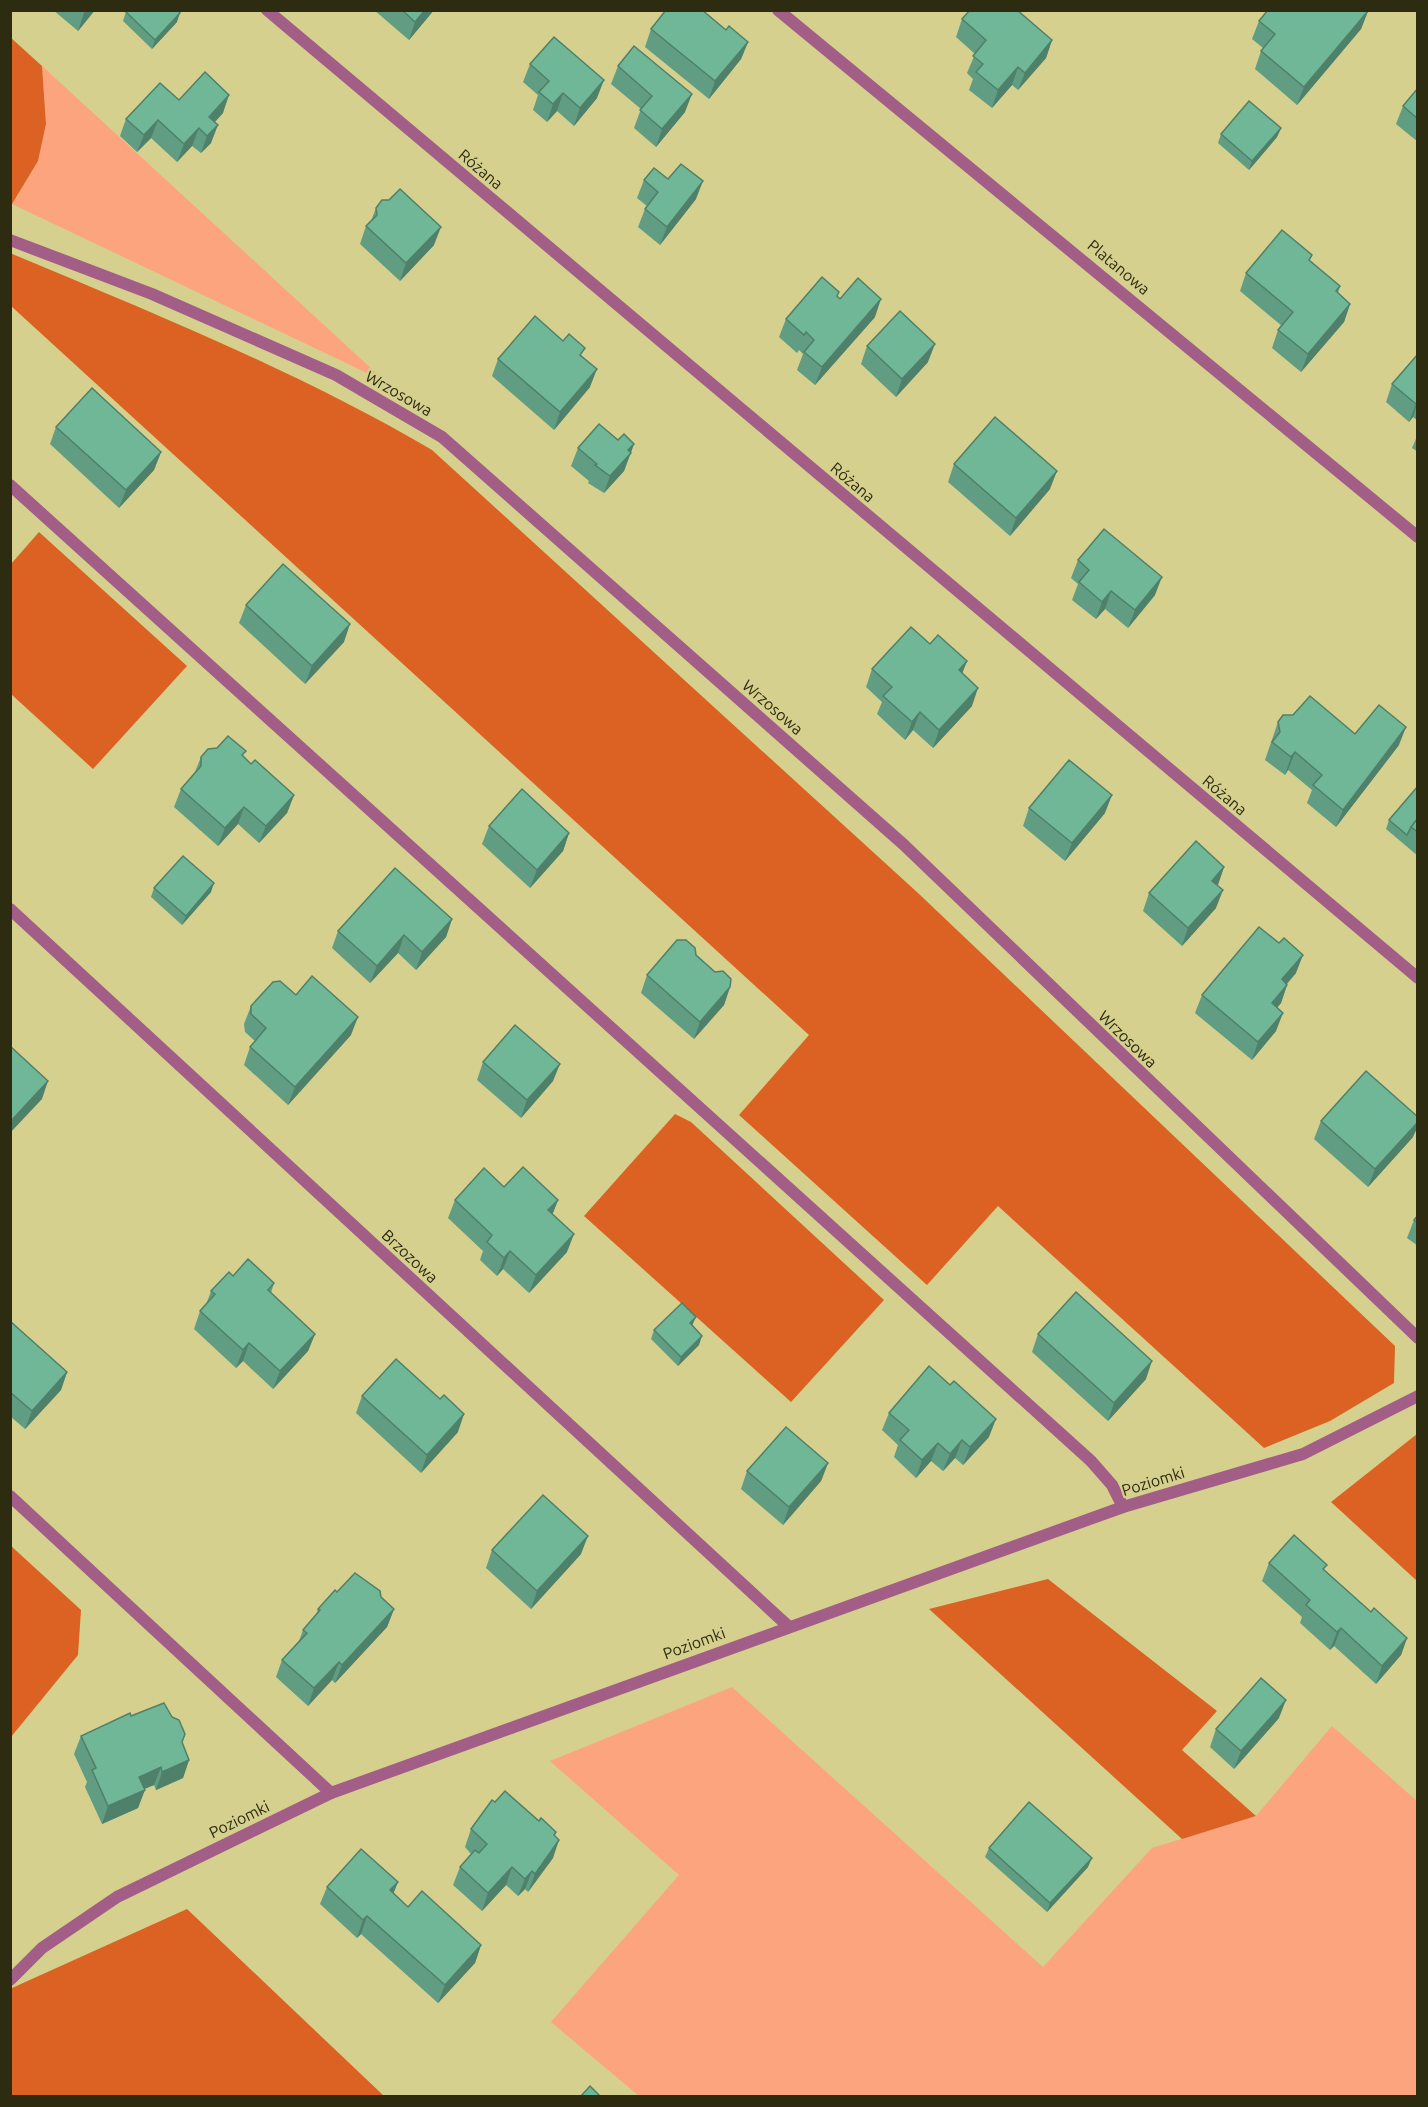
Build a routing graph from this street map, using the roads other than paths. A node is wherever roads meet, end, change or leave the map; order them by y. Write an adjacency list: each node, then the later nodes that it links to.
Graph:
1 (267, 10): 7 (street, Różana)
2 (778, 10): 5 (street, Platanowa)
3 (10, 240): 8 (street, Wrzosowa)
4 (10, 485): 11 (street)
5 (1418, 537)
6 (10, 909): 12 (street, Brzozowa)
7 (1418, 978)
8 (1418, 1338)
9 (1418, 1396): 11 (street, Poziomki)
10 (10, 1496): 13 (street)
11 (1123, 1507): 12 (street, Poziomki)
12 (788, 1626): 13 (street, Poziomki)
13 (331, 1793): 14 (street, Poziomki)
14 (10, 1980)

